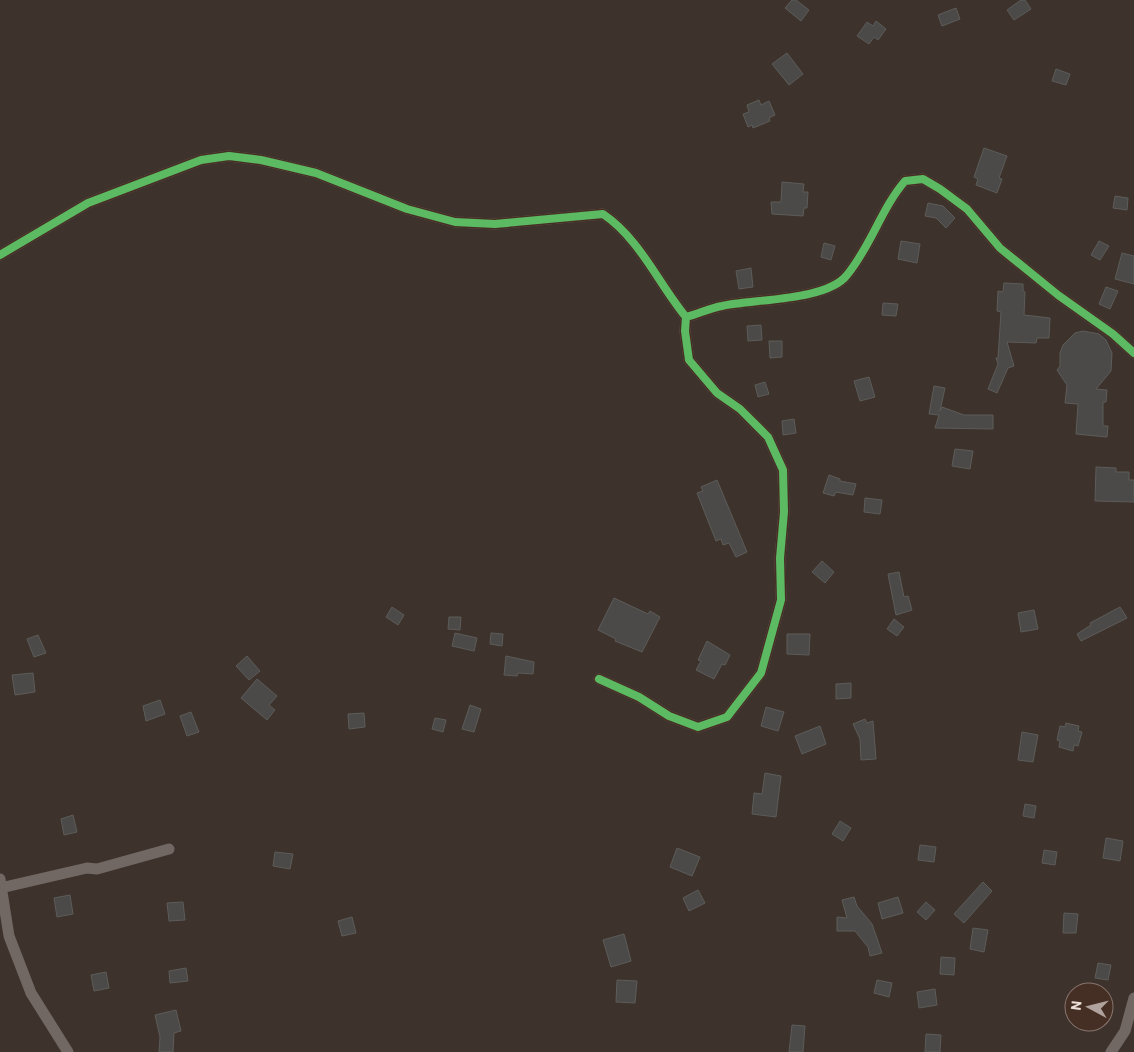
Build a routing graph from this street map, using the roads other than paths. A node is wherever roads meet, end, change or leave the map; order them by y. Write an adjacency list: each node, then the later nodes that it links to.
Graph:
1 (0, 255): 2 (street)
2 (686, 317): 3 (street); 4 (street)
3 (1134, 353)
4 (599, 679)
5 (169, 849): 6 (street)
6 (1, 883): 8 (street)
7 (1134, 998): 9 (street)
8 (68, 1052)
9 (1111, 1052)

